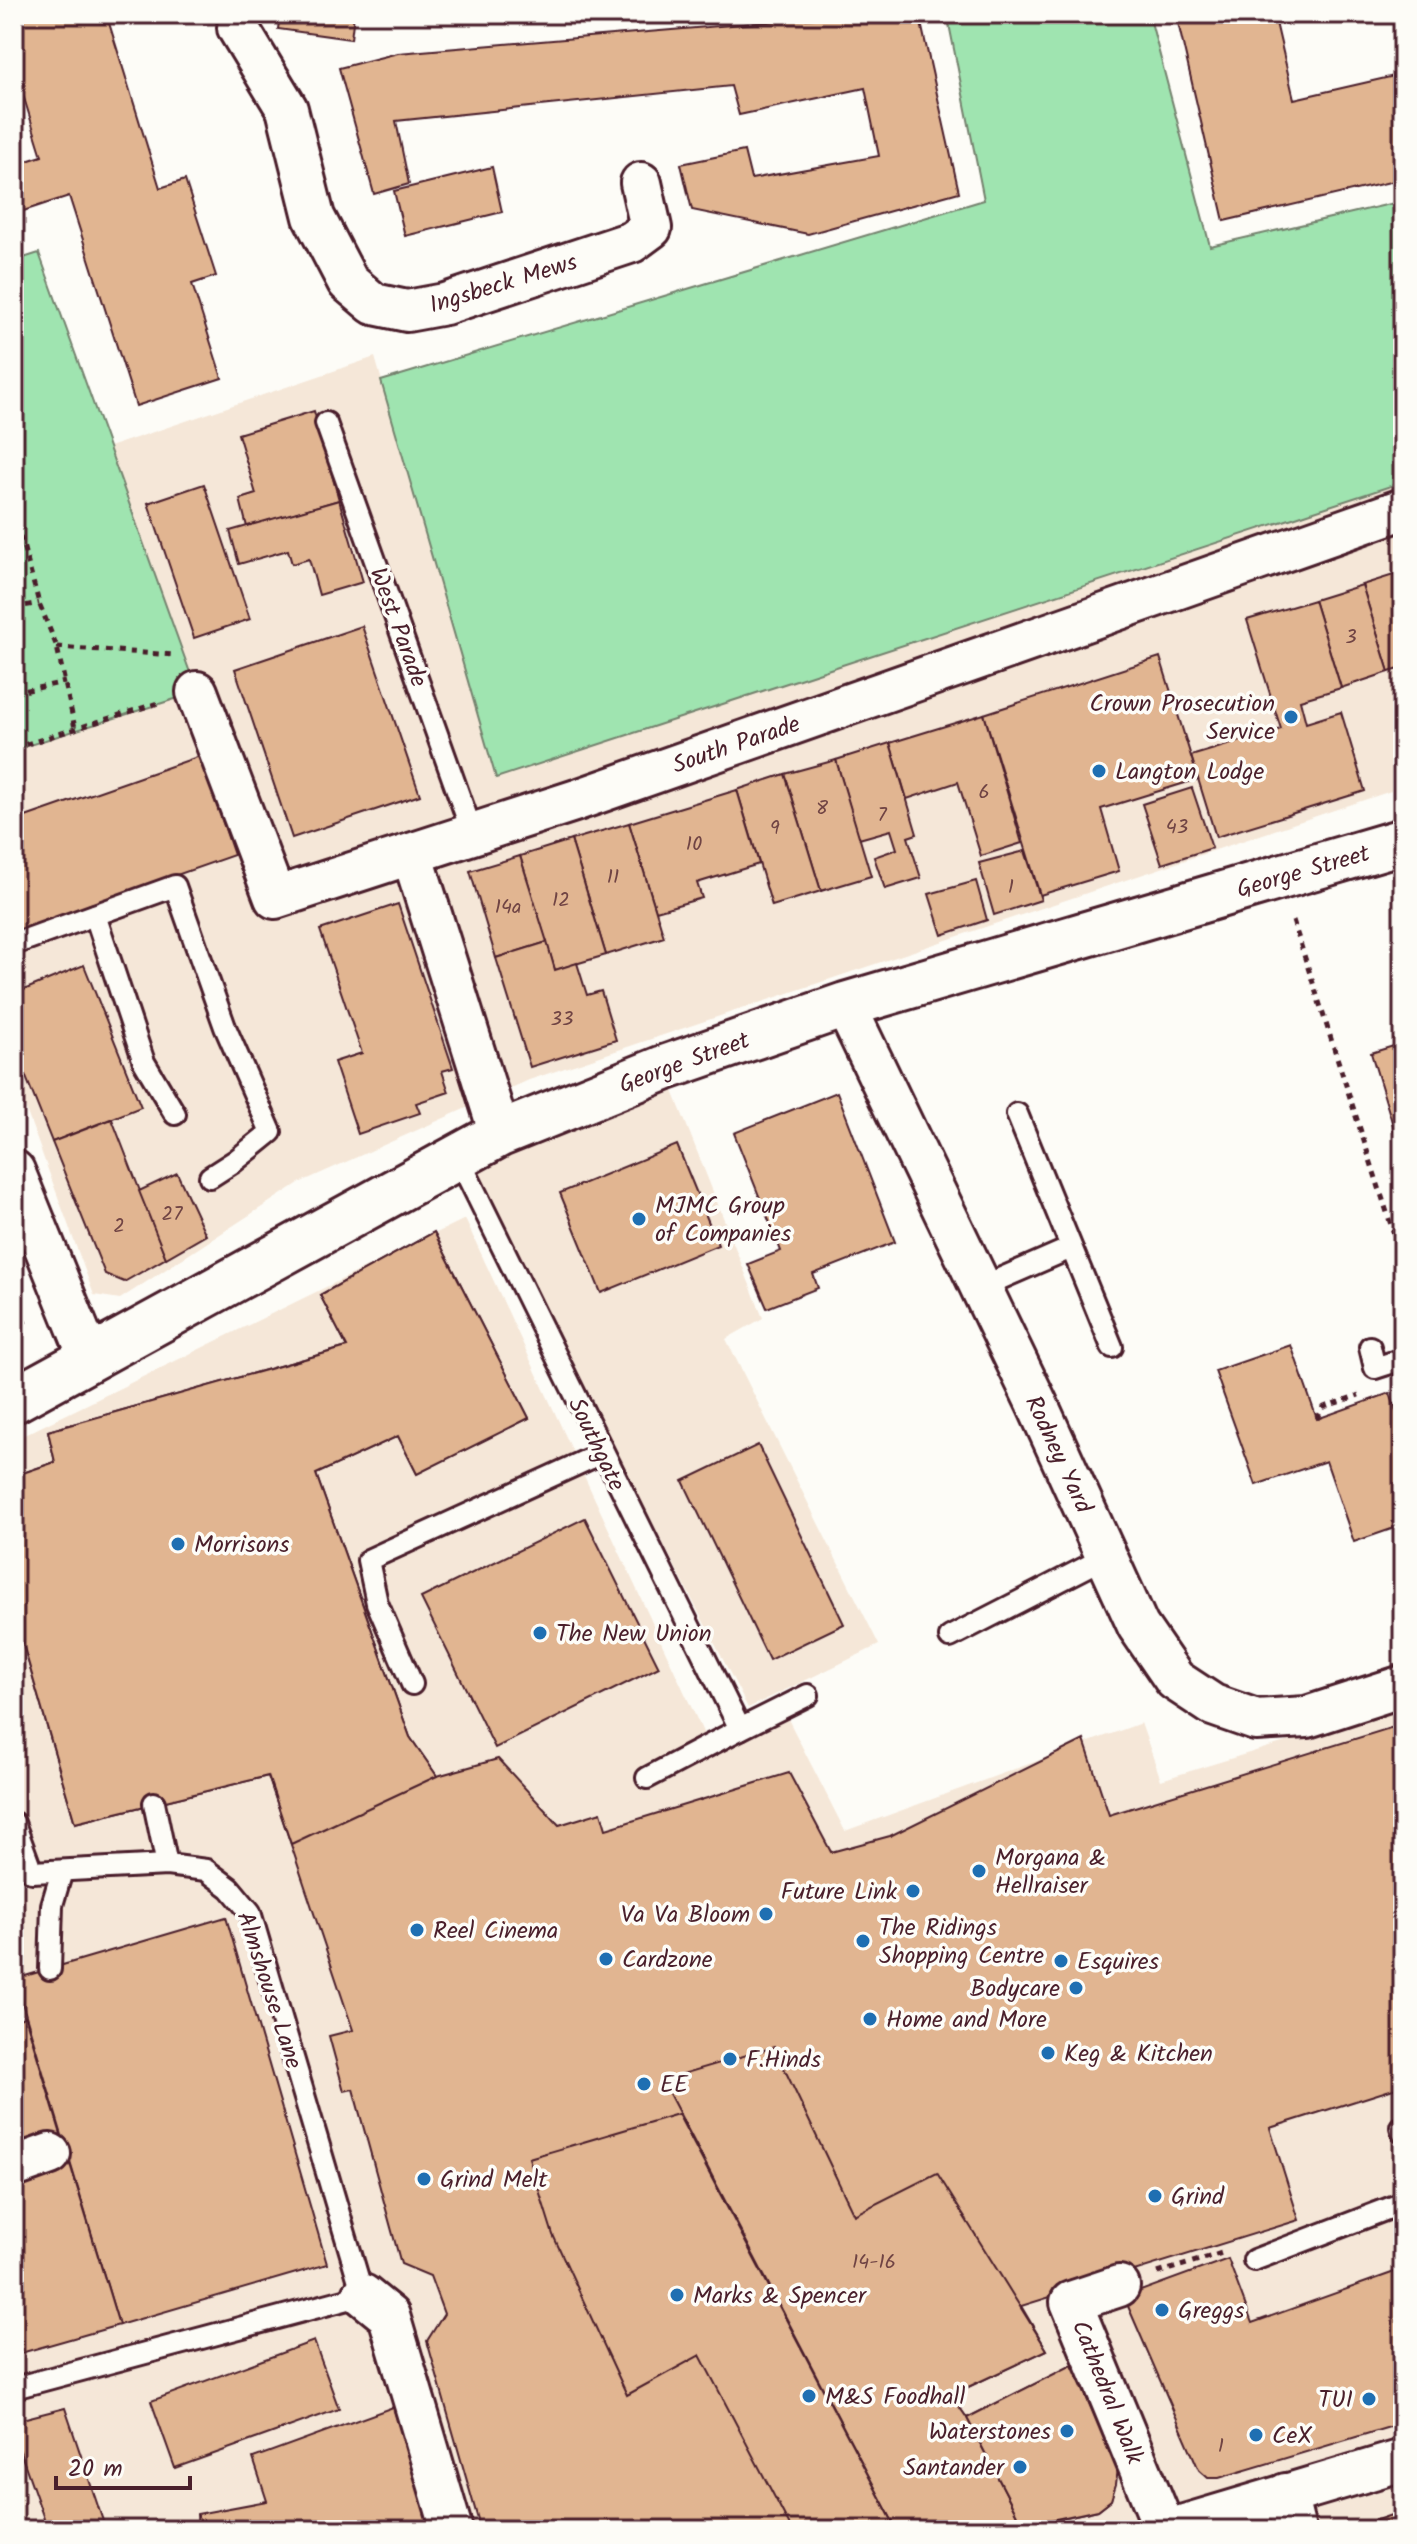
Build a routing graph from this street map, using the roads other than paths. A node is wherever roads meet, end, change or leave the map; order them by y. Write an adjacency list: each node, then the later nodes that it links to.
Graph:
1 (239, 21): 2 (street, Ingsbeck Mews)
2 (641, 183)
3 (326, 423): 6 (lane, West Parade)
4 (1403, 509): 6 (street, South Parade)
5 (190, 674): 8 (street, South Parade)
6 (472, 832): 8 (street, South Parade)
7 (1403, 841): 11 (street, George Street)
8 (412, 854): 14 (street)
9 (95, 915): 10 (lane); 12 (lane); 17 (lane)
10 (14, 944)
11 (845, 1005): 14 (street, George Street); 19 (street, Rodney Yard)
12 (175, 1114)
13 (1017, 1114): 18 (lane)
14 (500, 1134): 15 (street, George Street)
15 (458, 1157): 22 (street, George Street); 25 (lane, Southgate)
16 (14, 1171): 22 (street)
17 (210, 1177)
18 (1071, 1248): 19 (lane); 20 (lane)
19 (979, 1288): 26 (street, Rodney Yard)
20 (1112, 1347)
21 (1370, 1347): 23 (lane)
22 (90, 1359): 24 (street, George Street)
23 (1403, 1359)
24 (14, 1400)
25 (602, 1453): 28 (lane); 31 (lane, Southgate)
26 (1106, 1557): 27 (lane); 29 (street, Rodney Yard)
27 (950, 1637)
28 (412, 1684)
29 (1403, 1686)
30 (808, 1695): 31 (lane)
31 (740, 1729): 32 (lane)
32 (647, 1778)
33 (154, 1803): 35 (lane)
34 (14, 1823): 36 (lane, Almshouse Lane)
35 (167, 1865): 36 (lane, Almshouse Lane); 41 (lane, Almshouse Lane)
36 (62, 1871): 37 (lane)
37 (50, 1969)
38 (1403, 2203): 39 (lane)
39 (1254, 2260)
40 (1119, 2286): 46 (street, Cathedral Walk)
41 (363, 2295): 42 (lane); 45 (street, Almshouse Lane)
42 (14, 2388)
43 (1403, 2460): 44 (street)
44 (1291, 2512): 46 (street)
45 (452, 2530)
46 (1166, 2530)

